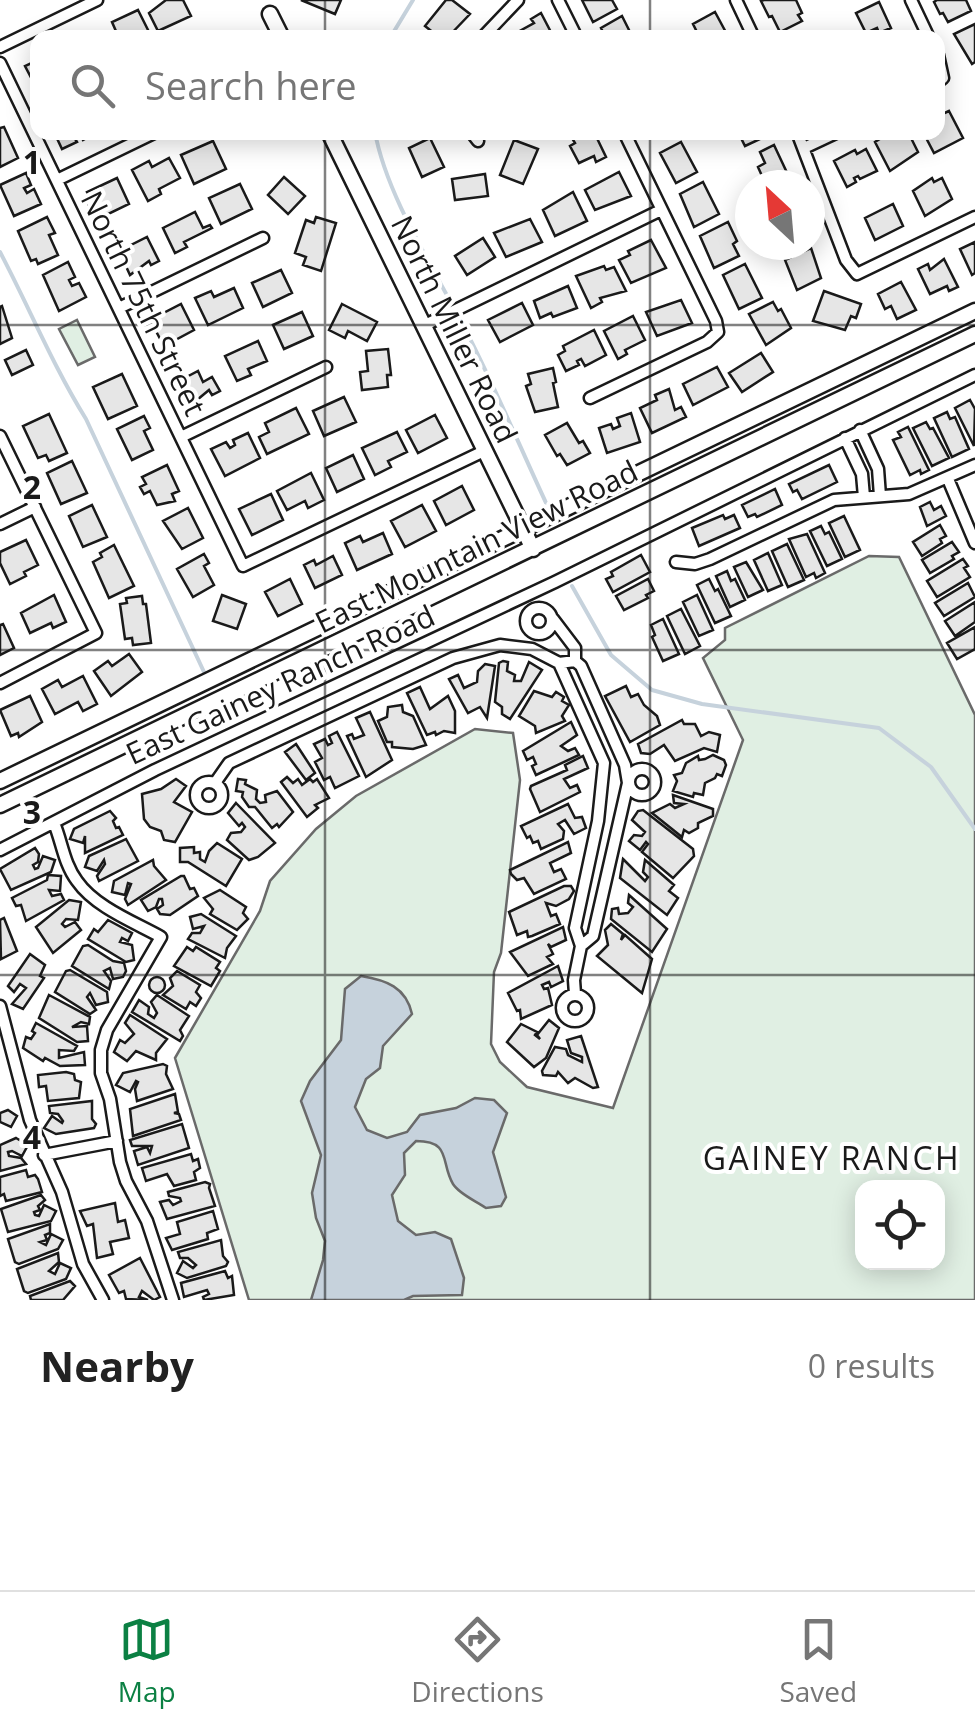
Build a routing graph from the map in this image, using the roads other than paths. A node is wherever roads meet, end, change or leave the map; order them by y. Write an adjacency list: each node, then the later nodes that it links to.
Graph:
1 (97, 0): 7 (street)
2 (518, 0): 9 (street)
3 (558, 0): 10 (street)
4 (736, 0): 11 (street)
5 (911, 0): 12 (street)
6 (270, 14): 8 (main road)
7 (34, 30)
8 (278, 30)
9 (490, 30)
10 (573, 30)
11 (750, 30)
12 (925, 30)
13 (30, 32): 14 (street)
14 (0, 46)
15 (0, 63): 16 (street, North 75th Street)
16 (30, 125)
17 (38, 140): 24 (street, North 75th Street)
18 (140, 140): 24 (street)
19 (333, 140): 30 (main road, North Miller Road)
20 (628, 140): 25 (street)
21 (800, 140): 23 (street)
22 (821, 140): 23 (street)
23 (804, 148): 26 (street)
24 (57, 180): 28 (street, North 75th Street)
25 (661, 210): 30 (street); 34 (street)
26 (975, 217)
27 (264, 238): 28 (street)
28 (119, 308): 37 (street, North 75th Street)
29 (975, 311): 46 (main road, East Mountain View Road)
30 (424, 326): 39 (main road, North Miller Road)
31 (975, 334): 48 (main road, East Mountain View Road)
32 (326, 367): 37 (street)
33 (975, 374): 35 (street, East Gainey Ranch Road)
34 (590, 398)
35 (860, 430): 38 (street, East Gainey Ranch Road); 42 (street)
36 (0, 436): 44 (street)
37 (181, 437): 39 (street, North 75th Street)
38 (845, 438): 43 (street); 50 (street, East Gainey Ranch Road)
39 (484, 451): 46 (main road, North Miller Road)
40 (975, 464): 41 (street)
41 (948, 478): 42 (street); 47 (street)
42 (880, 496): 43 (street)
43 (864, 497): 49 (street)
44 (35, 507): 45 (street); 57 (street)
45 (0, 524)
46 (523, 530): 48 (main road, North Miller Road); 60 (main road, East Mountain View Road)
47 (975, 543)
48 (533, 549): 64 (main road, East Mountain View Road)
49 (676, 562)
50 (528, 594): 51 (street); 65 (street, East Gainey Ranch Road)
51 (535, 609): 52 (street); 53 (street)
52 (552, 618): 53 (street); 55 (street)
53 (537, 635): 54 (street)
54 (532, 649): 56 (street, East Gainey Ranch Road); 61 (street, East Gainey Ranch Road)
55 (575, 661): 56 (street); 58 (street)
56 (558, 663): 59 (street)
57 (0, 682)
58 (601, 712): 59 (street); 62 (street)
59 (586, 720): 63 (street)
60 (0, 781)
61 (215, 784)
62 (627, 788): 63 (street); 68 (street)
63 (604, 790): 67 (street)
64 (0, 805)
65 (54, 822): 66 (street, East Gainey Ranch Road); 72 (street)
66 (0, 850)
67 (590, 856): 68 (street); 69 (street)
68 (611, 863): 69 (street)
69 (581, 946): 70 (street)
70 (575, 994)
71 (0, 1006): 73 (street)
72 (117, 1140): 73 (street); 75 (street)
73 (44, 1155): 74 (street)
74 (103, 1300)
75 (173, 1300)

